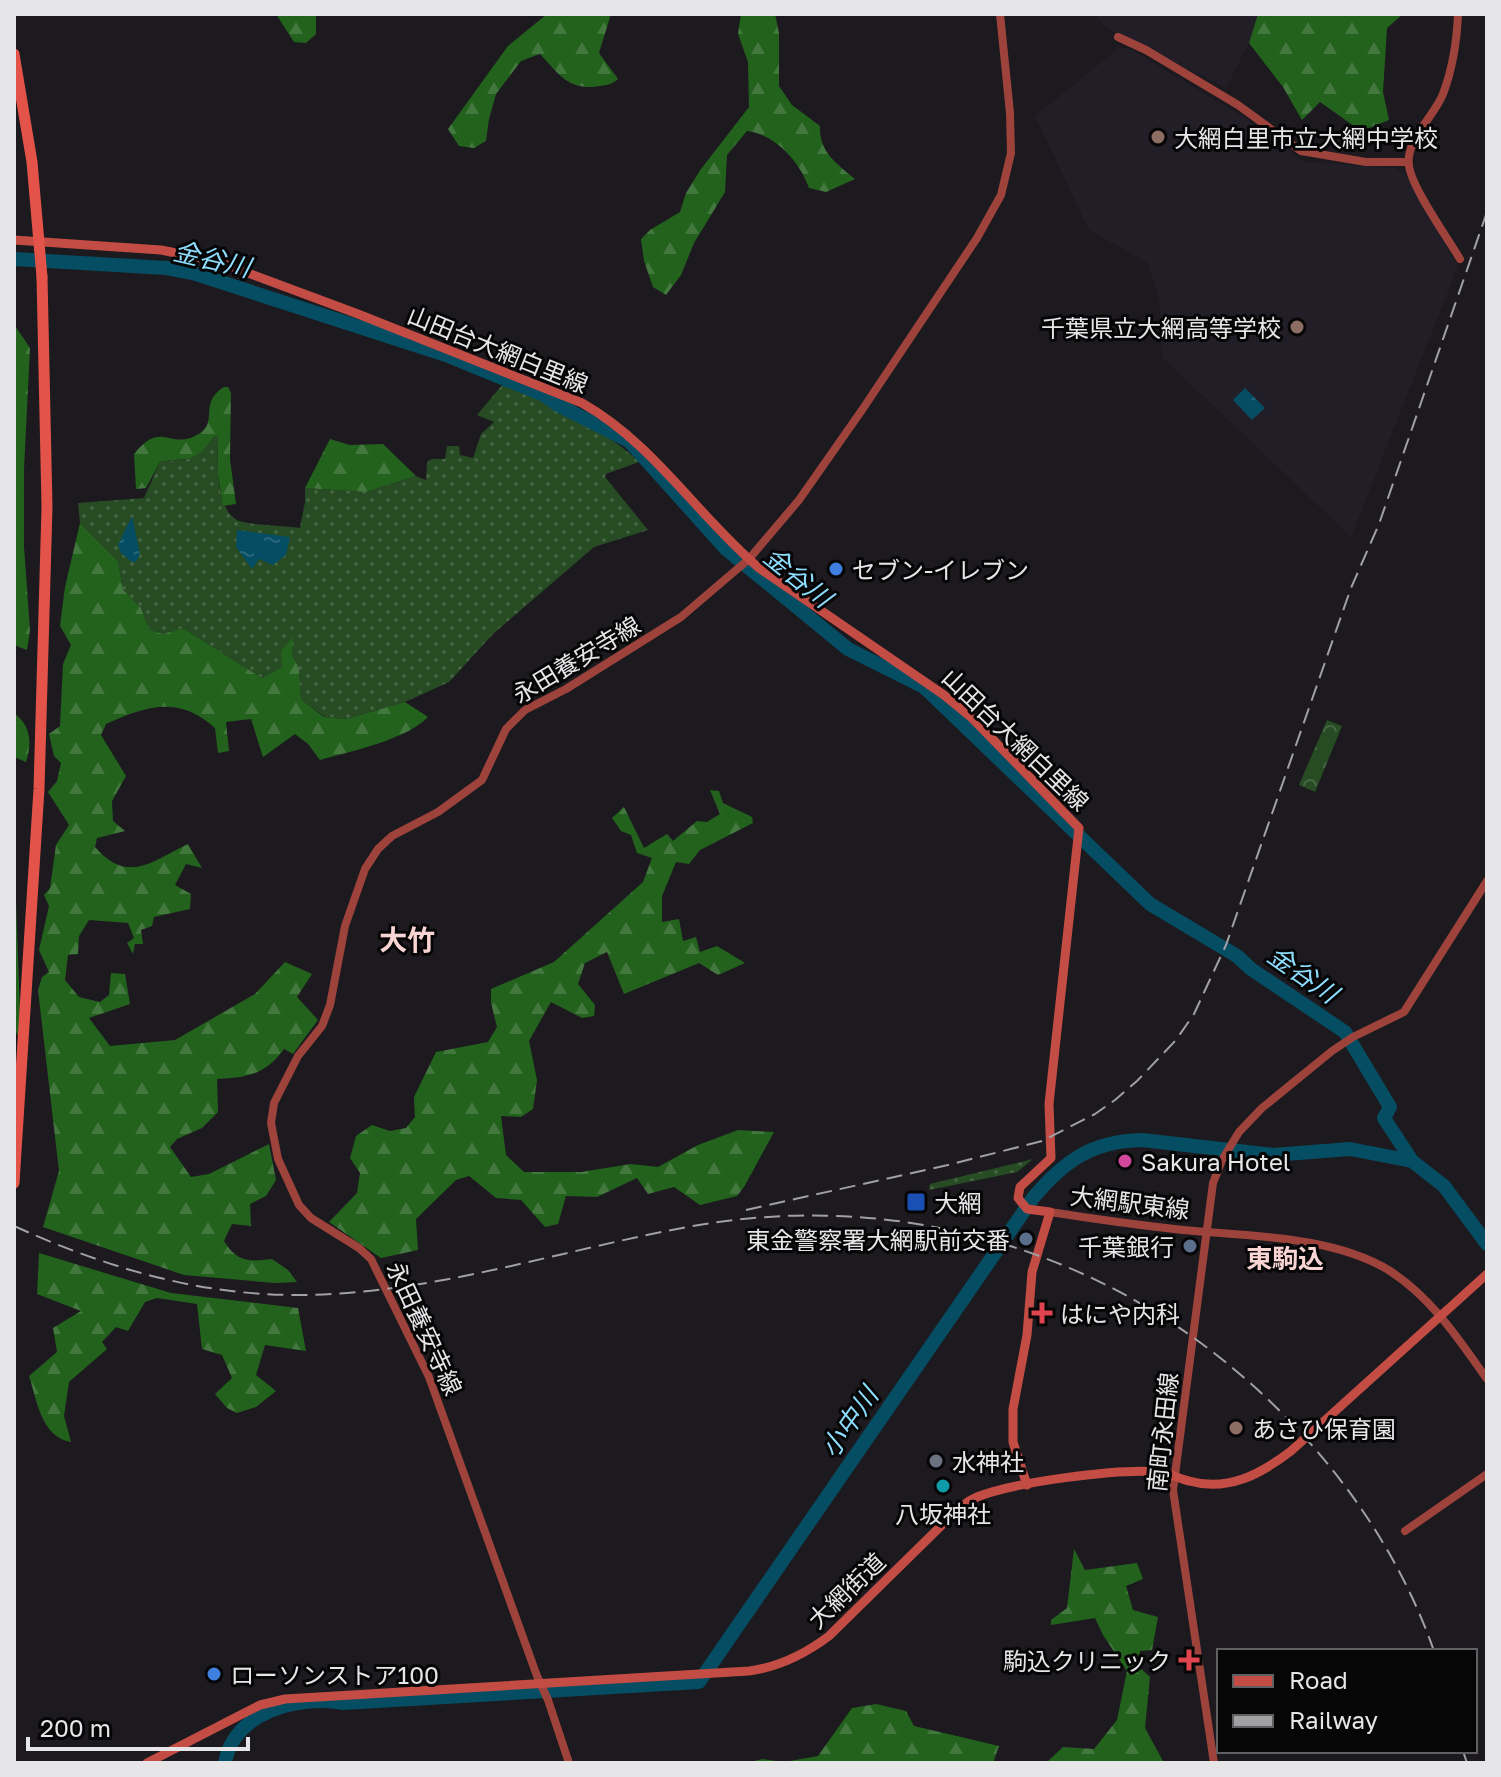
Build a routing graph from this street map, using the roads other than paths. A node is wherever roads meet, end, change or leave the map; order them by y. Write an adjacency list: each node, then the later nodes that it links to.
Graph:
1 (1000, 14): 8 (street, 永田養安寺線)
2 (1458, 14): 5 (street)
3 (1118, 37): 5 (street)
4 (14, 54): 10 (highway, bridge)
5 (1408, 162): 7 (street)
6 (14, 240): 8 (main road, 山田台大網白里線)
7 (1460, 259)
8 (749, 559): 11 (main road, 山田台大網白里線); 20 (street, 永田養安寺線)
9 (1487, 881): 12 (street, 南町永田線)
10 (14, 1183)
11 (1050, 1212): 12 (street, 大網駅東線); 18 (main road)
12 (1205, 1232): 14 (street, 大網駅東線); 17 (street, 南町永田線)
13 (1487, 1274): 14 (main road, 大網街道)
14 (1441, 1316): 15 (street, 大網駅東線); 17 (main road, 大網街道)
15 (1487, 1379)
16 (1487, 1474): 19 (street)
17 (1174, 1475): 18 (main road, 大網街道); 23 (street, 南町永田線)
18 (1027, 1485): 20 (main road, 大網街道)
19 (1405, 1531)
20 (541, 1682): 21 (main road, 大網街道); 22 (street, 永田養安寺線)
21 (147, 1763)
22 (569, 1763)
23 (1214, 1763)

